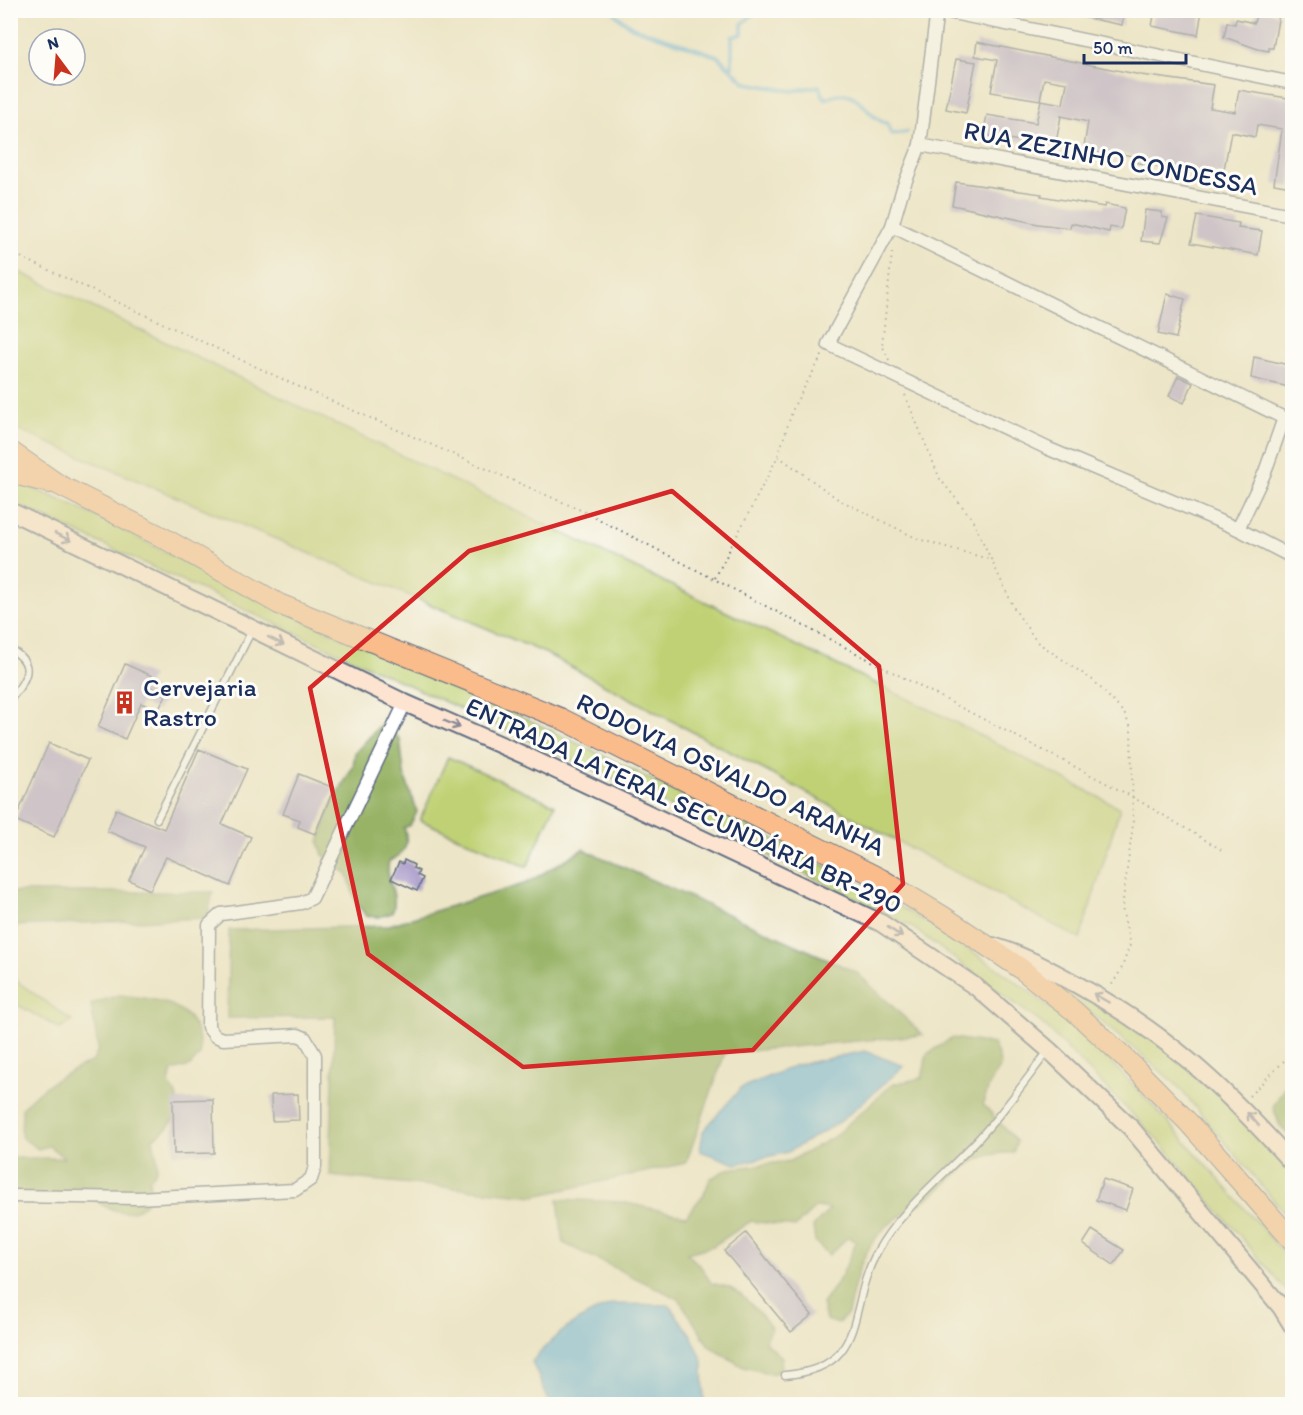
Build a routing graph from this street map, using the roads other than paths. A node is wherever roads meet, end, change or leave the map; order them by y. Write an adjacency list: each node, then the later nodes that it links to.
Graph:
1 (938, 10): 2 (street); 3 (street)
2 (1293, 83)
3 (920, 145): 4 (street, RUA ZEZINHO CONDESSA); 5 (street)
4 (1293, 215)
5 (892, 226): 6 (street); 11 (street)
6 (1288, 420): 11 (street)
7 (10, 451): 9 (highway, RODOVIA OSVALDO ARANHA)
8 (10, 473): 9 (highway, RODOVIA OSVALDO ARANHA)
9 (59, 485): 18 (highway, RODOVIA OSVALDO ARANHA)
10 (10, 511): 13 (main road, ENTRADA LATERAL SECUNDÁRIA BR-290, one-way to 13)
11 (1238, 529): 12 (street)
12 (1293, 557)
13 (252, 629): 16 (main road, ENTRADA LATERAL SECUNDÁRIA BR-290, one-way to 16); 17 (lane)
14 (10, 649): 15 (lane)
15 (11, 696)
16 (405, 703): 19 (main road, ENTRADA LATERAL SECUNDÁRIA BR-290, one-way to 19); 21 (street)
17 (157, 819)
18 (984, 943): 20 (main road, one-way to 18); 22 (highway, RODOVIA OSVALDO ARANHA)
19 (1049, 1050): 23 (main road, ENTRADA LATERAL SECUNDÁRIA BR-290); 24 (lane)
20 (1293, 1162)
21 (10, 1196)
22 (1293, 1240)
23 (1293, 1324)
24 (785, 1375)

